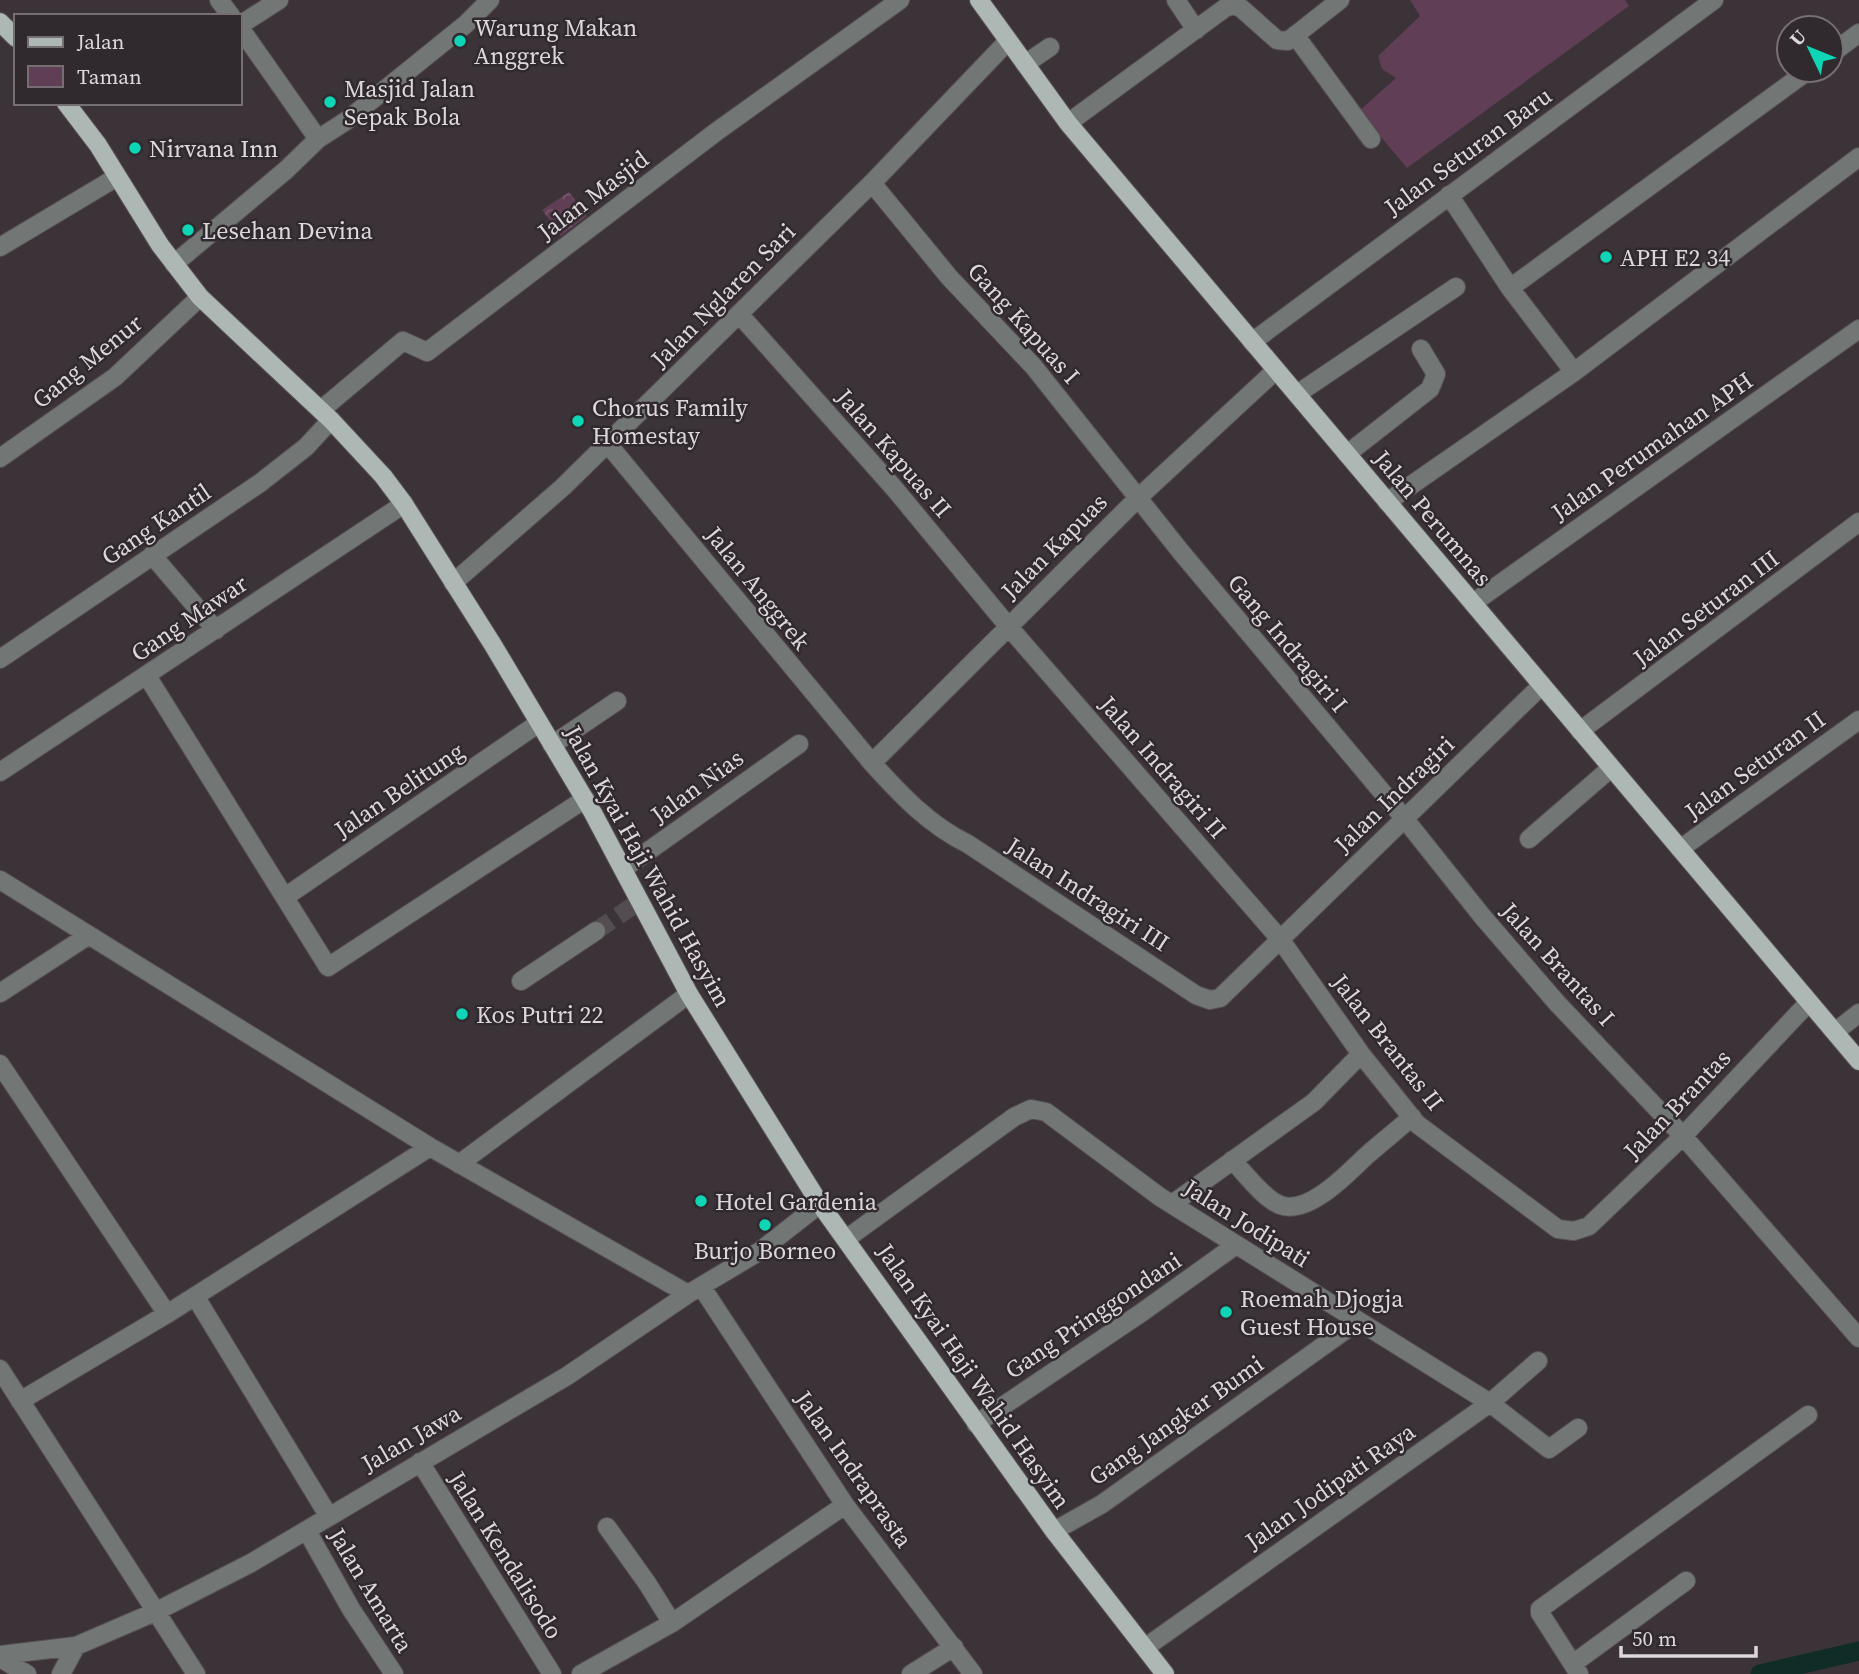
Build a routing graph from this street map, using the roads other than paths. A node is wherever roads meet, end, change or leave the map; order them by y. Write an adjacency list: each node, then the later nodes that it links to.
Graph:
1 (279, 0): 9 (street)
2 (900, 0): 38 (street, Jalan Masjid)
3 (979, 0): 14 (main road, Jalan Perumnas)
4 (1176, 0): 11 (street)
5 (1340, 0): 12 (street)
6 (1714, 0): 25 (street, Jalan Seturan Baru)
7 (484, 2): 20 (street)
8 (1, 23): 13 (main road)
9 (242, 25)
10 (242, 29): 20 (street)
11 (1196, 30): 12 (street); 19 (street)
12 (1295, 35): 21 (street)
13 (14, 36)
14 (1008, 41): 16 (main road, Jalan Perumnas); 24 (street, Jalan Nglaren Sari)
15 (1050, 47): 16 (street)
16 (1025, 64): 19 (main road, Jalan Perumnas)
17 (1790, 84): 29 (street)
18 (68, 105): 23 (main road, Jalan Kyai Haji Wahid Hasyim)
19 (1068, 123): 33 (main road, Jalan Perumnas)
20 (318, 139): 27 (street)
21 (1371, 139)
22 (1859, 157): 36 (street)
23 (117, 177): 26 (street); 27 (main road, Jalan Kyai Haji Wahid Hasyim)
24 (872, 183): 31 (street, Jalan Nglaren Sari); 42 (street, Gang Kapuas I)
25 (1449, 195): 29 (street); 33 (street, Jalan Seturan Baru)
26 (0, 247)
27 (174, 264): 30 (main road, Jalan Kyai Haji Wahid Hasyim)
28 (1456, 287): 37 (street)
29 (1510, 288): 36 (street)
30 (200, 297): 38 (main road, Jalan Kyai Haji Wahid Hasyim); 41 (street, Gang Menur)
31 (740, 314): 39 (street, Jalan Nglaren Sari); 49 (street, Jalan Kapuas II)
32 (1859, 329): 48 (street, Jalan Perumahan APH)
33 (1252, 341): 35 (main road, Jalan Perumnas)
34 (1421, 349): 40 (street)
35 (1276, 370): 37 (main road, Jalan Perumnas); 42 (street, Jalan Kapuas)
36 (1574, 372): 43 (street)
37 (1297, 394): 40 (main road, Jalan Perumnas)
38 (326, 415): 44 (main road, Jalan Kyai Haji Wahid Hasyim); 46 (street, Gang Kantil)
39 (607, 443): 47 (street, Jalan Nglaren Sari); 60 (street, Jalan Anggrek)
40 (1348, 454): 43 (main road, Jalan Perumnas)
41 (0, 458)
42 (1139, 497): 49 (street, Jalan Kapuas); 64 (street, Gang Indragiri I)
43 (1387, 502): 48 (main road, Jalan Perumnas)
44 (404, 503): 47 (main road, Jalan Kyai Haji Wahid Hasyim); 50 (street, Gang Mawar)
45 (1859, 522): 57 (street, Jalan Seturan III)
46 (152, 555): 50 (street); 51 (street, Gang Kantil)
47 (453, 583): 56 (main road, Jalan Kyai Haji Wahid Hasyim)
48 (1473, 603): 53 (main road, Jalan Perumnas)
49 (1009, 626): 60 (street, Jalan Kapuas); 72 (street, Jalan Indragiri II)
50 (216, 630): 52 (street, Gang Mawar)
51 (0, 659)
52 (147, 676): 62 (street, Gang Mawar); 69 (street)
53 (1542, 685): 57 (main road, Jalan Perumnas); 64 (street, Jalan Indragiri)
54 (617, 701): 59 (street)
55 (1859, 720): 66 (street, Jalan Seturan II)
56 (539, 723): 59 (main road, Jalan Kyai Haji Wahid Hasyim); 69 (street, Jalan Belitung)
57 (1580, 731): 61 (main road, Jalan Perumnas)
58 (799, 744): 67 (street, Jalan Nias)
59 (552, 745): 63 (main road, Jalan Kyai Haji Wahid Hasyim)
60 (872, 763): 72 (street, Jalan Indragiri III)
61 (1611, 768): 65 (street); 66 (main road, Jalan Perumnas)
62 (0, 772)
63 (584, 799): 67 (main road, Jalan Kyai Haji Wahid Hasyim); 69 (street)
64 (1404, 818): 72 (street, Jalan Indragiri); 83 (street, Jalan Brantas I)
65 (1529, 839)
66 (1680, 849): 76 (main road, Jalan Perumnas)
67 (623, 869): 75 (main road, Jalan Kyai Haji Wahid Hasyim)
68 (0, 880): 71 (street)
69 (285, 897)
70 (596, 931): 73 (street)
71 (89, 935): 74 (street); 84 (street)
72 (1280, 939): 79 (street, Jalan Brantas II)
73 (522, 981)
74 (0, 993)
75 (689, 994): 86 (street); 87 (main road, Jalan Kyai Haji Wahid Hasyim)
76 (1810, 1002): 78 (main road, Jalan Perumnas); 83 (street, Jalan Brantas)
77 (1859, 1013): 78 (street)
78 (1835, 1032): 80 (main road, Jalan Perumnas)
79 (1362, 1054): 82 (street, Jalan Brantas II); 85 (street)
80 (1859, 1061)
81 (0, 1064): 94 (street)
82 (1412, 1118): 85 (street); 89 (street, Jalan Brantas II)
83 (1683, 1136): 89 (street, Jalan Brantas); 96 (street, Jalan Brantas I)
84 (430, 1147): 86 (street); 93 (street)
85 (1232, 1160): 88 (street)
86 (459, 1164): 92 (street)
87 (820, 1204): 90 (main road, Jalan Kyai Haji Wahid Hasyim); 92 (street, Jalan Jawa)
88 (1172, 1204): 90 (street, Jalan Jodipati); 91 (street, Jalan Jodipati)
89 (1574, 1231)
90 (846, 1239): 102 (main road, Jalan Kyai Haji Wahid Hasyim)
91 (1237, 1245): 95 (street, Jalan Jodipati); 102 (street, Gang Pringgondani)
92 (695, 1290): 104 (street, Jalan Jawa); 105 (street, Jalan Indraprasta)
93 (195, 1296): 94 (street); 106 (street)
94 (167, 1314): 99 (street)
95 (1358, 1321): 100 (street, Jalan Jodipati); 109 (street, Gang Jangkar Bumi)
96 (1859, 1338)
97 (1538, 1361): 100 (street, Jalan Jodipati Raya)
98 (0, 1369): 99 (street)
99 (20, 1401): 111 (street)
100 (1490, 1403): 103 (street, Jalan Jodipati); 115 (street, Jalan Jodipati Raya)
101 (1808, 1415): 117 (street)
102 (976, 1424): 109 (main road, Jalan Kyai Haji Wahid Hasyim)
103 (1578, 1428)
104 (419, 1462): 106 (street, Jalan Jawa); 122 (street, Jalan Kendalisodo)
105 (845, 1504): 112 (street); 114 (street, Jalan Indraprasta)
106 (328, 1515): 108 (street, Jalan Jawa)
107 (607, 1527): 112 (street)
108 (307, 1531): 111 (street, Jalan Jawa); 121 (street, Jalan Amarta)
109 (1054, 1531): 115 (main road, Jalan Kyai Haji Wahid Hasyim)
110 (1686, 1581): 117 (street)
111 (155, 1612): 113 (street, Jalan Jawa); 120 (street)
112 (672, 1623): 123 (street)
113 (76, 1646): 116 (street, Jalan Jawa); 119 (street)
114 (954, 1647): 124 (street); 125 (street, Jalan Indraprasta)
115 (1146, 1647): 126 (main road, Jalan Kyai Haji Wahid Hasyim)
116 (0, 1657): 118 (street)
117 (1577, 1669)
118 (27, 1674)
119 (61, 1674)
120 (196, 1674)
121 (394, 1674)
122 (552, 1674)
123 (581, 1674)
124 (911, 1674)
125 (973, 1674)
126 (1165, 1674)

